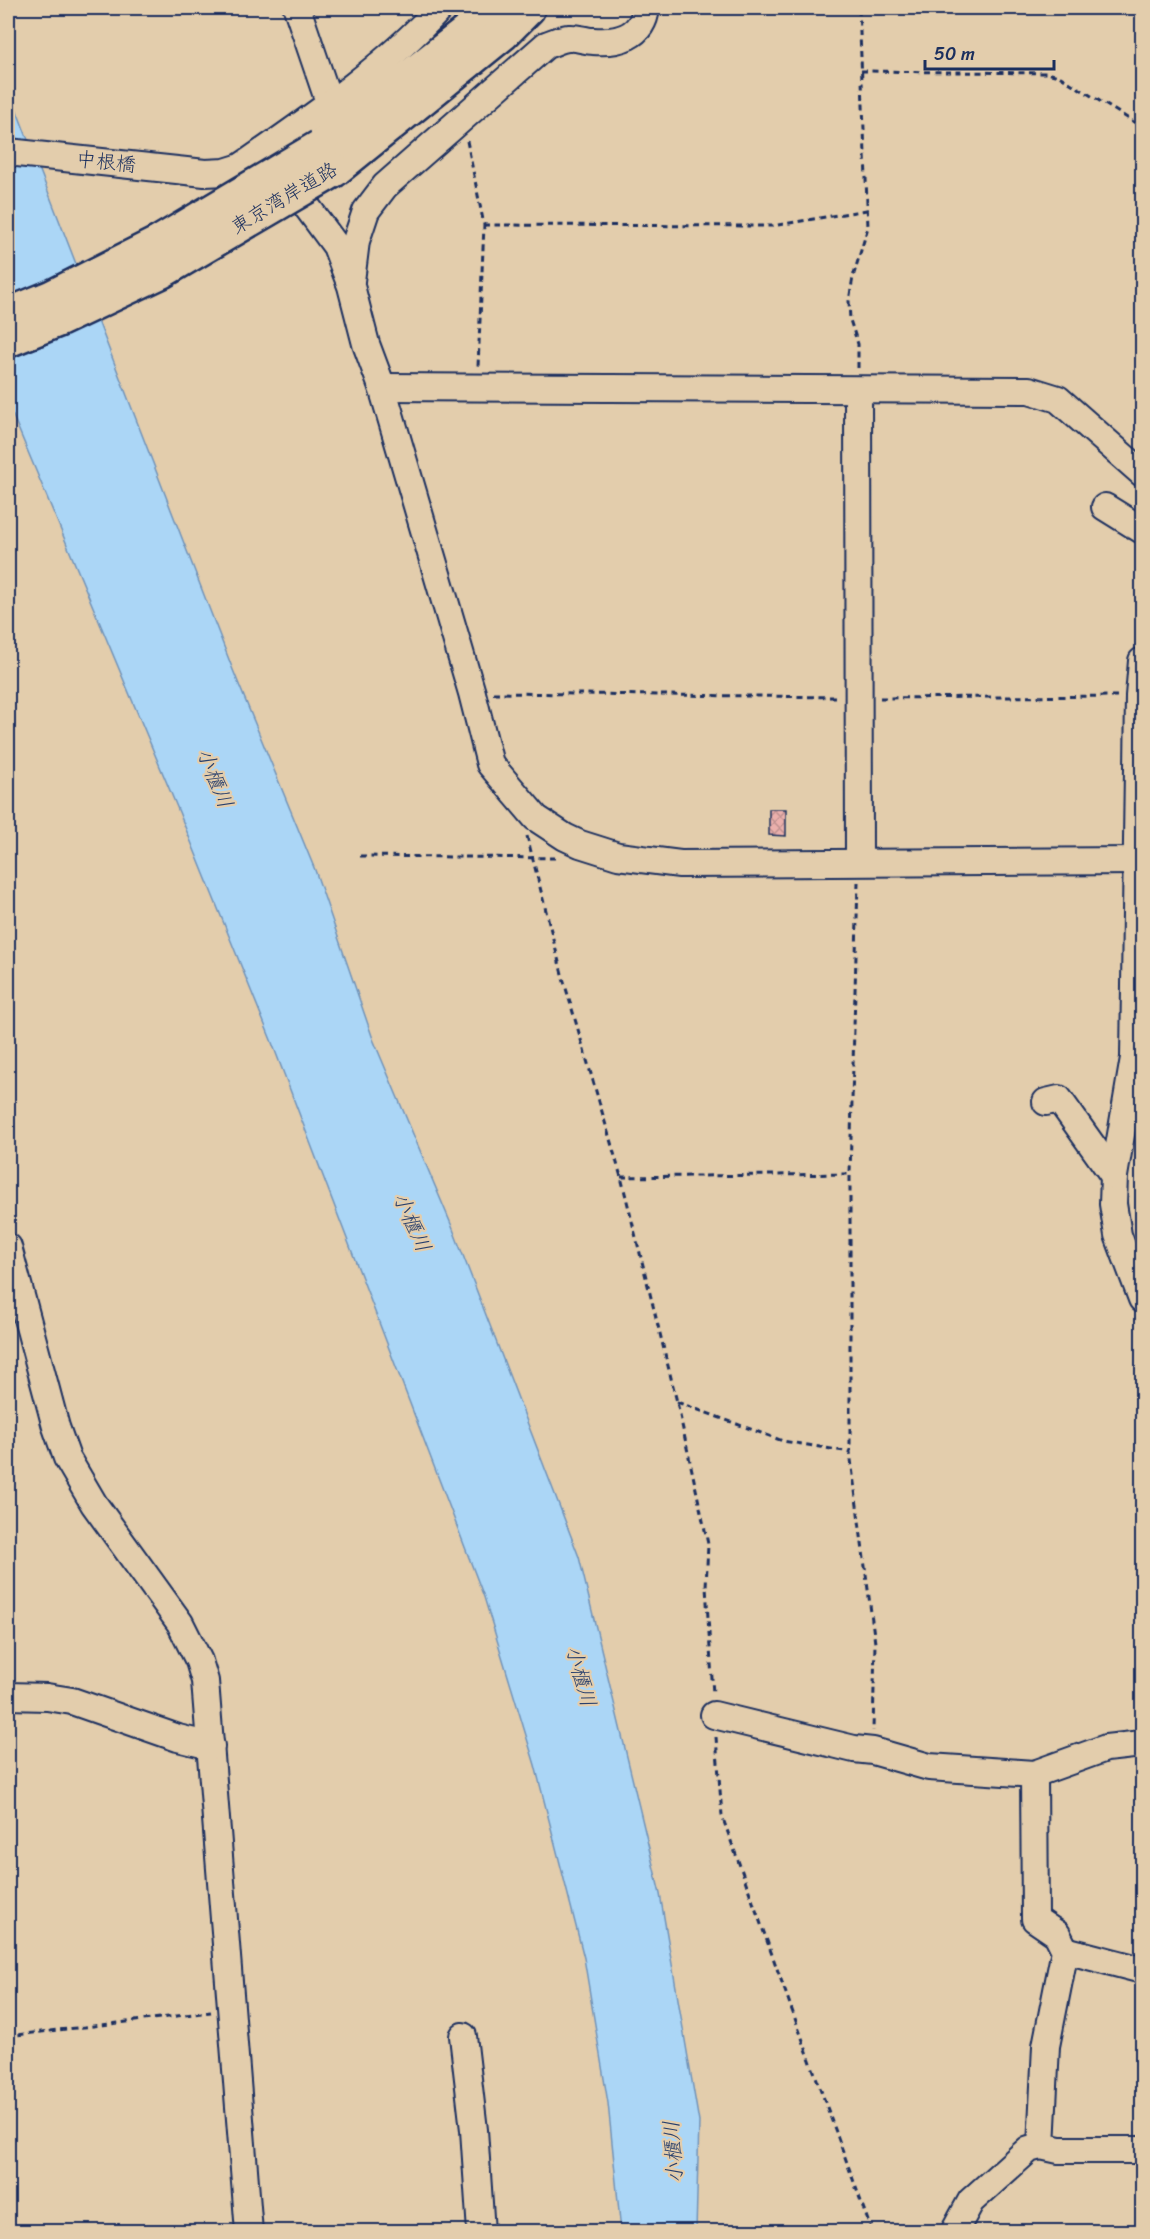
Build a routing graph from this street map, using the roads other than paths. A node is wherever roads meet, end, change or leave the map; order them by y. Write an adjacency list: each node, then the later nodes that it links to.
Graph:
1 (297, 8): 6 (street)
2 (440, 8): 6 (street)
3 (495, 8): 8 (highway, 東京湾岸道路)
4 (528, 8): 8 (highway, 東京湾岸道路)
5 (646, 8): 10 (street)
6 (330, 105): 9 (street)
7 (8, 152): 9 (street, 中根橋)
8 (327, 159): 11 (highway, 東京湾岸道路, bridge); 12 (highway, 東京湾岸道路, bridge)
9 (242, 167): 10 (street)
10 (351, 286): 13 (street)
11 (8, 315)
12 (8, 340)
13 (382, 387): 14 (street); 20 (street)
14 (858, 390): 15 (street); 20 (street)
15 (1143, 473)
16 (1105, 507): 17 (street)
17 (1143, 530)
18 (1143, 661): 19 (street)
19 (1139, 860): 20 (street); 22 (street)
20 (859, 861)
21 (1046, 1102): 22 (street)
22 (1114, 1176): 24 (street)
23 (8, 1247): 28 (street)
24 (1143, 1299)
25 (8, 1696): 28 (street)
26 (714, 1715): 29 (street)
27 (1143, 1744): 29 (street)
28 (211, 1746): 35 (street)
29 (1034, 1774): 30 (street)
30 (1065, 1950): 31 (street); 33 (street)
31 (1143, 1970)
32 (463, 2036): 36 (street)
33 (1041, 2146): 34 (street); 37 (street)
34 (1143, 2151)
35 (249, 2232)
36 (481, 2232)
37 (954, 2232)

